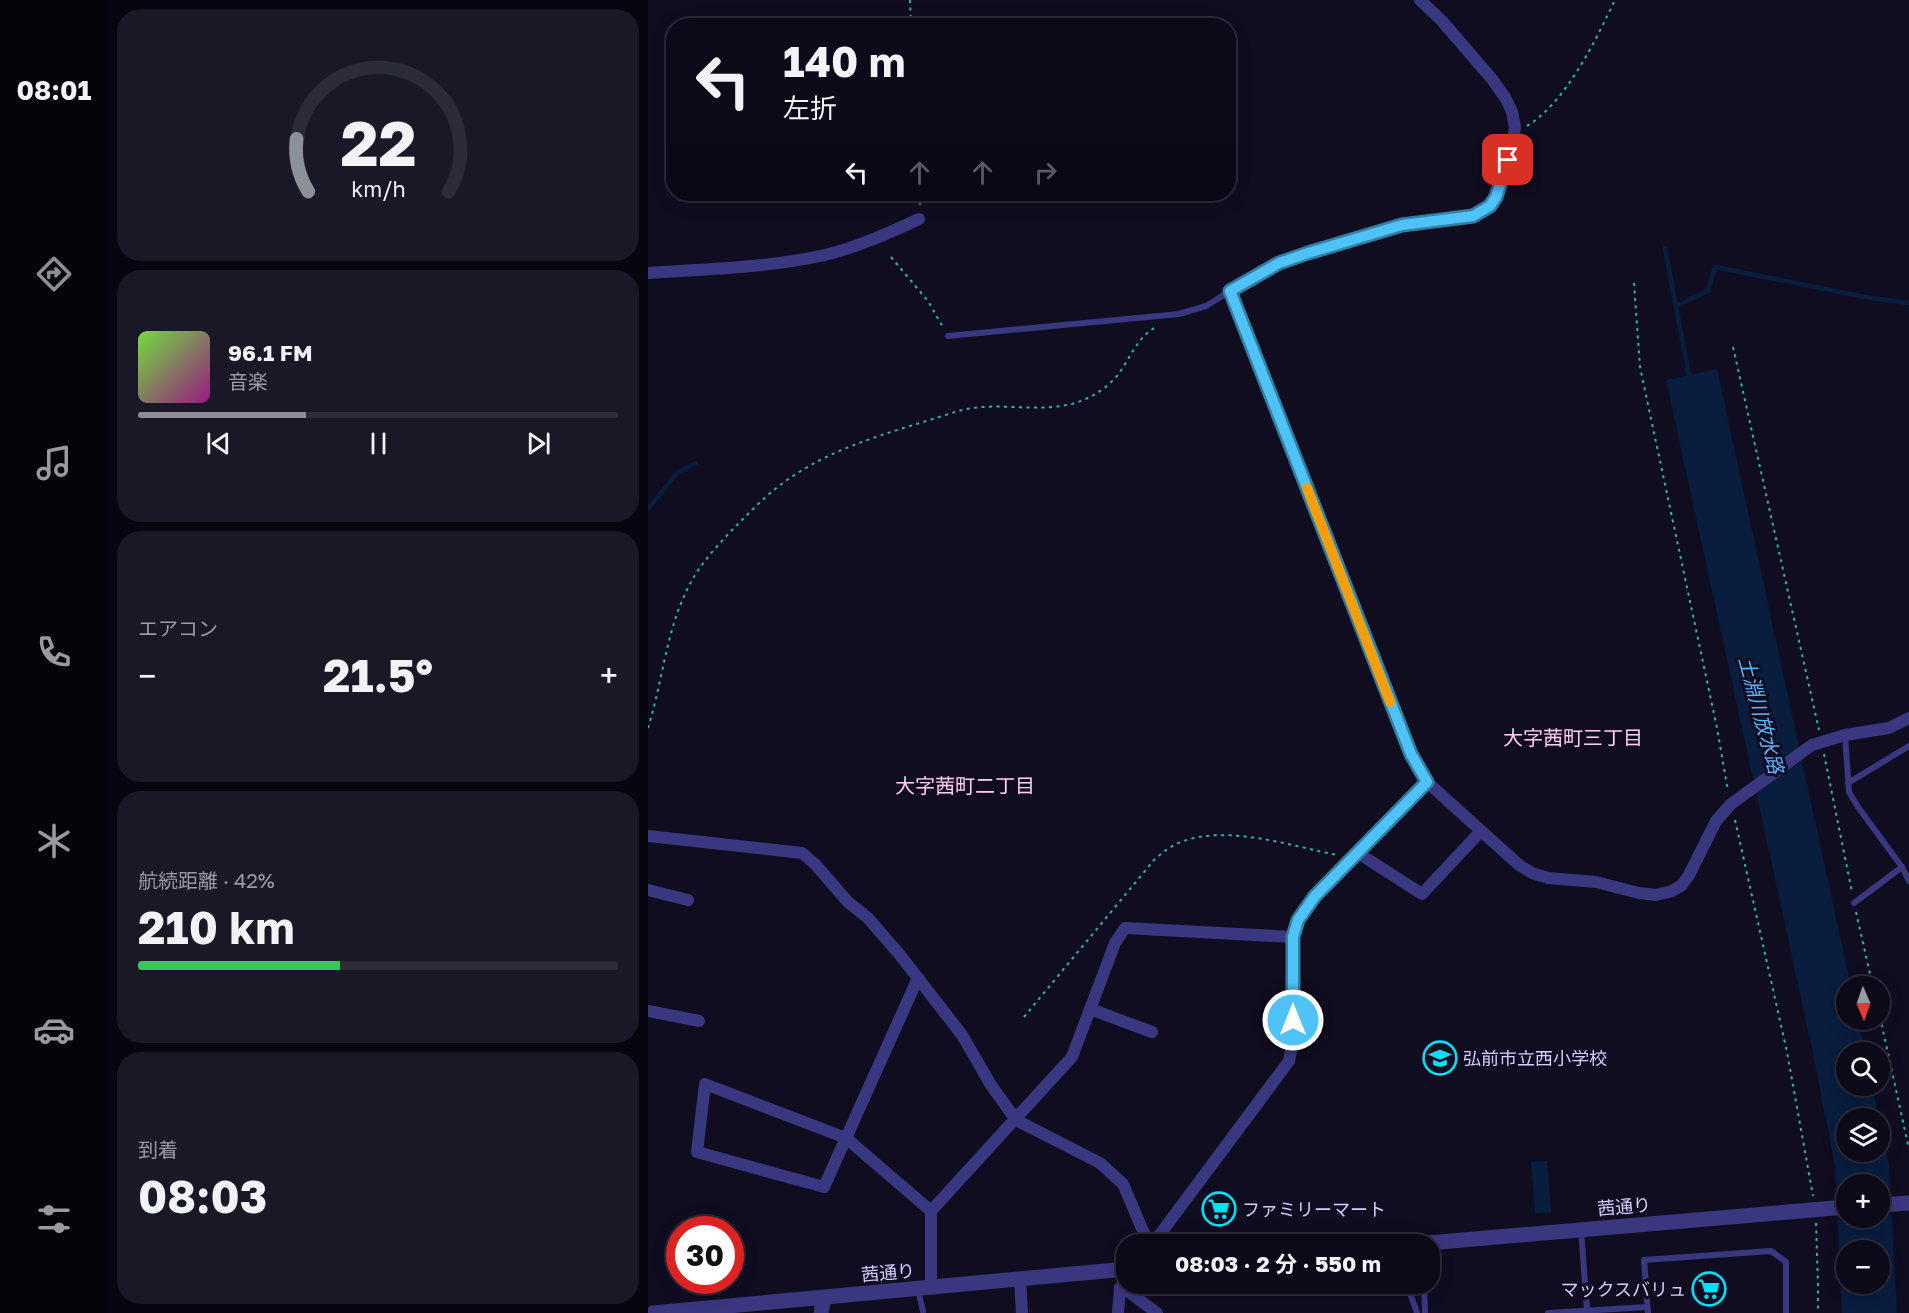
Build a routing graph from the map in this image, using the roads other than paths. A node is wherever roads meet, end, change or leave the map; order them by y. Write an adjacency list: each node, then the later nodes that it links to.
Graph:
1 (1420, 0): 4 (street)
2 (919, 219): 3 (street)
3 (648, 273)
4 (1230, 291): 5 (lane); 9 (street)
5 (948, 336)
6 (1909, 718): 7 (street)
7 (1845, 735): 10 (lane); 11 (street)
8 (1909, 746): 10 (lane)
9 (1427, 782): 11 (street); 13 (street)
10 (1848, 783): 14 (lane)
11 (1481, 831): 13 (street)
12 (648, 836): 20 (street)
13 (1355, 856): 19 (street)
14 (1902, 867): 15 (lane); 18 (lane)
15 (1909, 881)
16 (648, 890): 17 (street)
17 (688, 900)
18 (1854, 903)
19 (1293, 937): 21 (street); 33 (street)
20 (918, 978): 25 (street); 26 (street)
21 (1090, 1009): 24 (street); 25 (street)
22 (648, 1011): 23 (street)
23 (699, 1021)
24 (1152, 1032)
25 (1016, 1120): 30 (street); 32 (street)
26 (846, 1138): 26 (street); 30 (street)
27 (1907, 1203): 28 (street)
28 (1890, 1204)
29 (1836, 1208): 31 (street, 茜通り)
30 (930, 1211): 37 (street)
31 (1581, 1230): 34 (street, 茜通り); 44 (lane)
32 (1146, 1234)
33 (1159, 1234)
34 (1440, 1242)
35 (1116, 1270): 36 (street, 茜通り)
36 (1020, 1280): 37 (street, 茜通り); 48 (street)
37 (924, 1288): 42 (street, 茜通り); 46 (lane)
38 (1121, 1294): 49 (street)
39 (1132, 1294): 50 (street)
40 (1410, 1294): 51 (lane)
41 (1425, 1294): 52 (lane)
42 (823, 1305): 43 (street, 茜通り)
43 (803, 1306): 47 (street, 茜通り)
44 (1587, 1310): 45 (lane); 53 (lane)
45 (1648, 1310): 54 (lane)
46 (923, 1311)
47 (653, 1313)
48 (1022, 1313)
49 (1118, 1313)
50 (1157, 1313)
51 (1417, 1313)
52 (1425, 1313)
53 (1548, 1313)
54 (1786, 1313)

